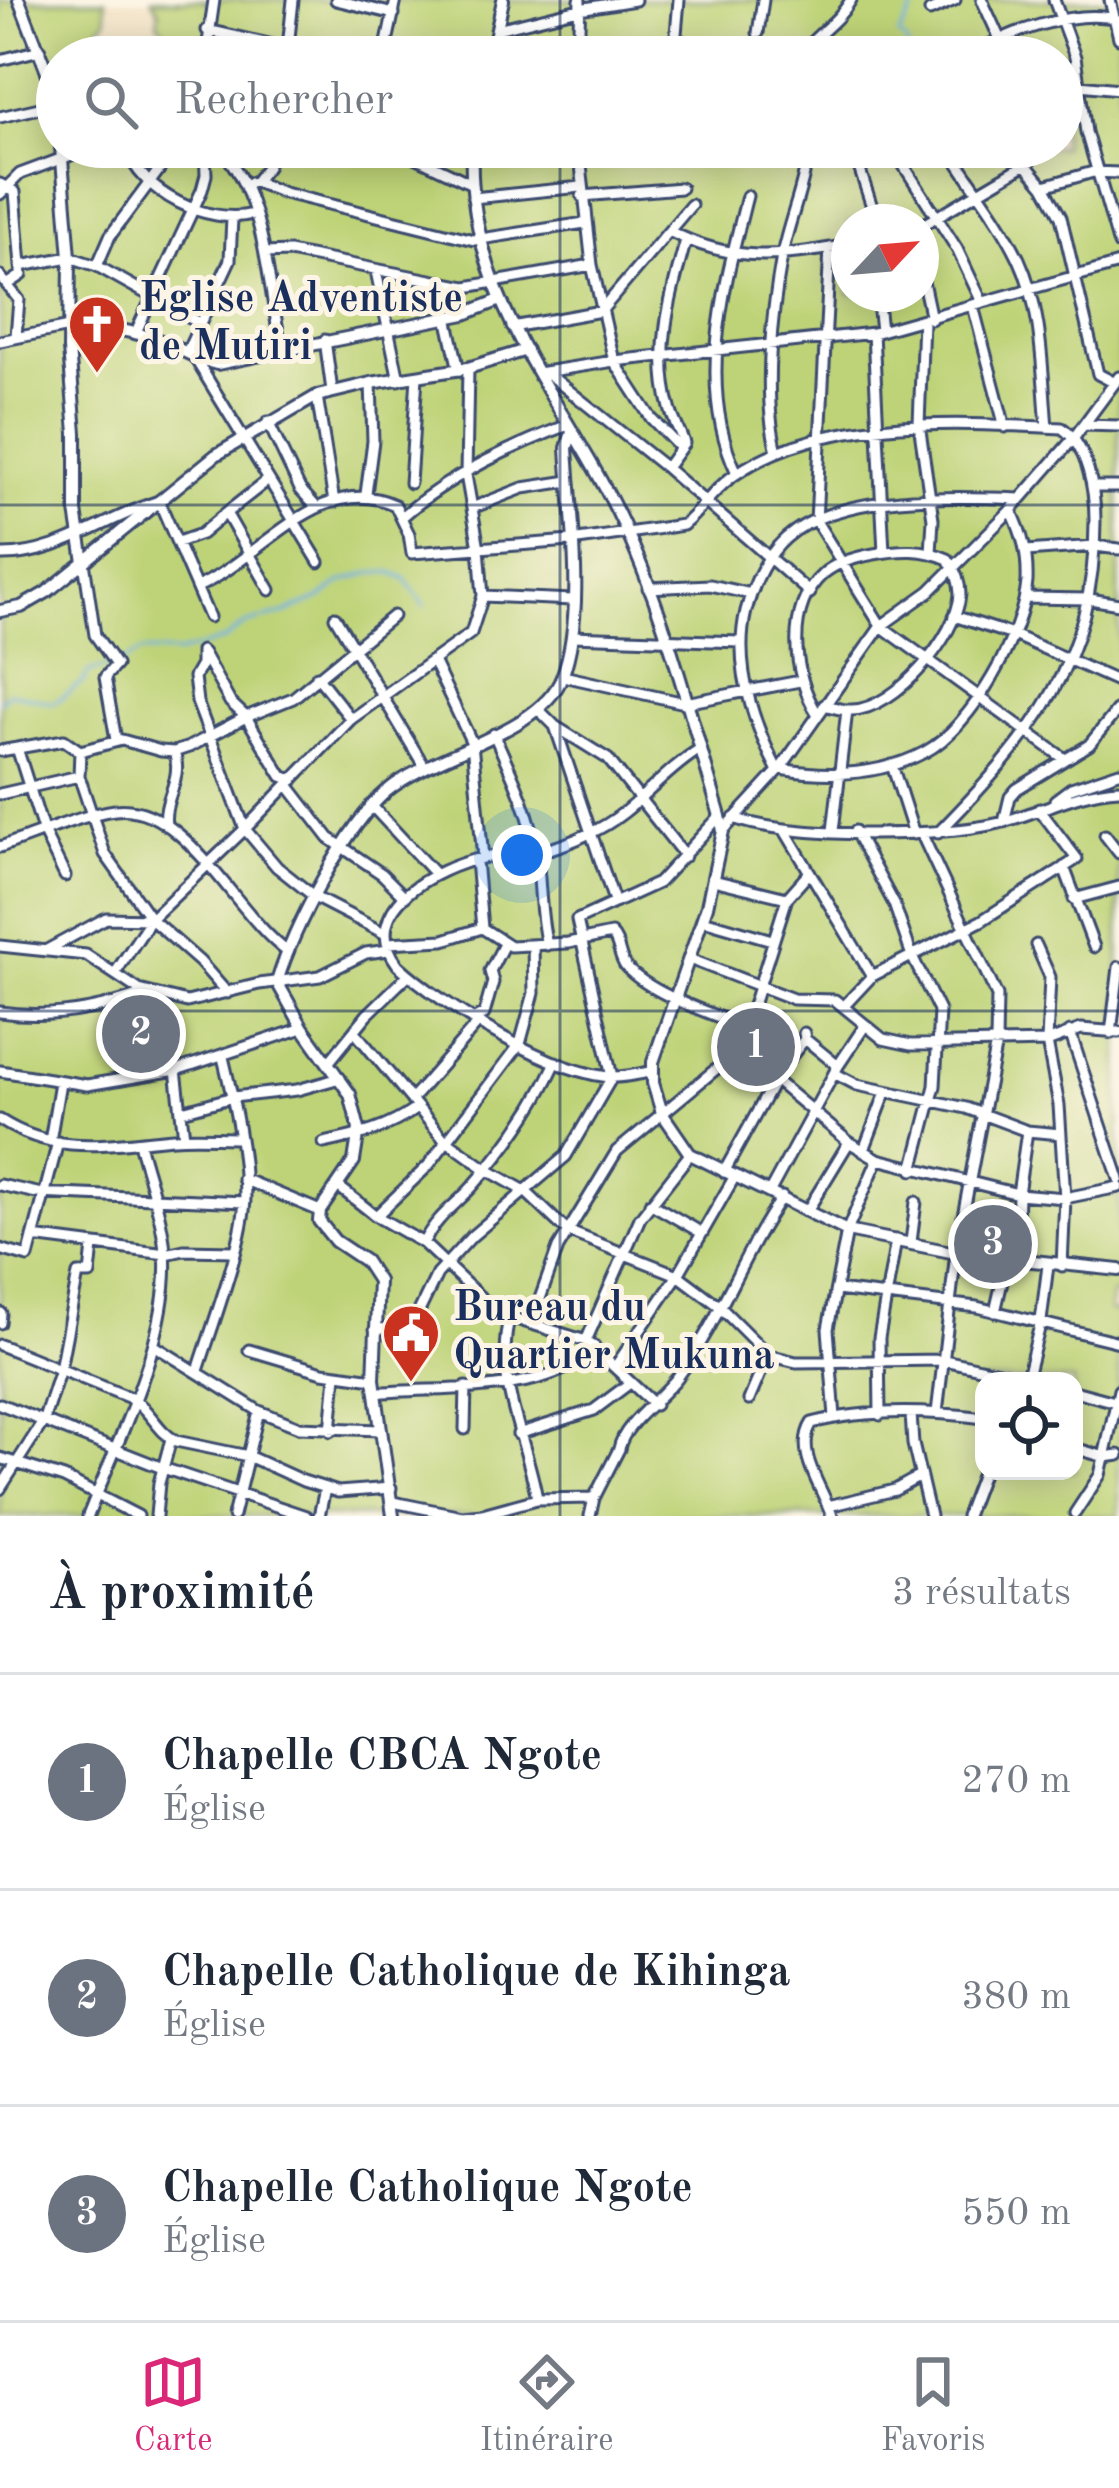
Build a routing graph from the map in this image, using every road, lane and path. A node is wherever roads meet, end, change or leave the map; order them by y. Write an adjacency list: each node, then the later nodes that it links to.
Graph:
1 (19, 0): 35 (street)
2 (214, 0): 21 (street)
3 (293, 0): 25 (street)
4 (336, 0): 17 (street)
5 (396, 0): 17 (street)
6 (502, 0): 20 (street)
7 (635, 0): 15 (street)
8 (679, 0): 29 (street)
9 (764, 0): 22 (street)
10 (851, 0): 30 (street)
11 (955, 0): 16 (street)
12 (982, 0): 31 (street)
13 (1054, 0): 18 (street)
14 (1110, 0): 19 (street)
15 (580, 4): 20 (street); 28 (street)
16 (930, 11)
17 (394, 14): 26 (street)
18 (1060, 20): 19 (street); 32 (street); 33 (street)
19 (1116, 20): 34 (street)
20 (497, 29): 27 (street)
21 (207, 30): 23 (street); 24 (street)
22 (758, 33)
23 (207, 36)
24 (229, 36)
25 (290, 36)
26 (389, 36)
27 (495, 36)
28 (579, 36)
29 (676, 36)
30 (818, 36)
31 (997, 36)
32 (1014, 36)
33 (1066, 36)
34 (1119, 38)
35 (36, 40)
36 (36, 51): 37 (street)
37 (0, 60)
38 (1083, 85): 39 (street)
39 (1119, 89)
40 (36, 106): 42 (street)
41 (1083, 108): 58 (street)
42 (0, 117)
43 (36, 165): 65 (street)
44 (62, 168): 87 (street)
45 (139, 168): 61 (street)
46 (160, 168): 61 (street)
47 (206, 168): 74 (street)
48 (237, 168): 62 (street)
49 (266, 168): 62 (street)
50 (438, 168): 63 (street)
51 (471, 168): 63 (street)
52 (580, 168): 67 (street)
53 (859, 168): 71 (street)
54 (906, 168): 72 (street)
55 (961, 168): 68 (street)
56 (1020, 168): 68 (street)
57 (1029, 168): 64 (street)
58 (1099, 172): 59 (street); 64 (street); 83 (street)
59 (1119, 173)
60 (804, 174): 88 (street)
61 (150, 181): 74 (street); 92 (street)
62 (250, 183): 75 (street); 81 (street)
63 (470, 183): 70 (street)
64 (1043, 186): 94 (street)
65 (3, 188): 91 (street)
66 (681, 188): 67 (street)
67 (582, 191): 70 (street); 79 (street)
68 (978, 194): 76 (street); 98 (street)
69 (747, 196): 86 (street)
70 (473, 198): 81 (street)
71 (871, 204)
72 (929, 204)
73 (691, 205): 80 (street)
74 (194, 209): 77 (street); 99 (street)
75 (253, 214): 77 (street); 85 (street)
76 (939, 217)
77 (232, 218): 107 (street)
78 (939, 220): 101 (street)
79 (585, 223): 81 (street); 90 (street)
80 (669, 231): 82 (street); 102 (street)
81 (478, 239): 96 (street)
82 (686, 240): 86 (street); 122 (street)
83 (1119, 245)
84 (830, 248): 88 (street); 115 (street)
85 (265, 253): 93 (street); 118 (street)
86 (734, 254): 88 (street); 119 (street)
87 (70, 257): 91 (street); 92 (street); 108 (street)
88 (782, 257): 117 (street)
89 (1119, 264): 94 (street)
90 (592, 265): 96 (street); 102 (street)
91 (21, 266): 97 (street)
92 (97, 266): 99 (street)
93 (376, 272): 96 (street); 110 (street)
94 (1074, 274): 98 (street); 128 (street)
95 (0, 275): 97 (street)
96 (494, 285): 100 (street)
97 (8, 286): 113 (street)
98 (1030, 286): 101 (street); 137 (street)
99 (151, 298): 107 (street); 111 (street)
100 (500, 300): 105 (street); 109 (street)
101 (978, 304): 106 (street); 136 (street)
102 (602, 311): 109 (street); 123 (street)
103 (877, 312): 112 (street)
104 (926, 312): 106 (street)
105 (447, 317): 110 (street); 124 (street)
106 (927, 320): 112 (street); 133 (street)
107 (199, 323): 121 (street)
108 (69, 326): 111 (street); 113 (street); 168 (street)
109 (512, 327): 120 (street)
110 (391, 329): 114 (street); 127 (street)
111 (136, 332): 121 (street)
112 (877, 332): 115 (street); 139 (street)
113 (16, 336): 116 (street)
114 (326, 340): 118 (street); 130 (street)
115 (828, 340): 117 (street); 140 (street)
116 (0, 341)
117 (772, 345): 119 (street); 144 (street)
118 (282, 349): 121 (street)
119 (716, 349): 122 (street); 146 (street)
120 (526, 350): 124 (street); 125 (street)
121 (192, 356): 141 (street)
122 (663, 357): 123 (street); 143 (street)
123 (614, 361): 125 (street); 143 (street)
124 (464, 369): 126 (street); 147 (street)
125 (542, 373): 138 (street); 145 (street)
126 (417, 377): 127 (street); 150 (street)
127 (399, 380): 129 (street)
128 (1117, 380): 134 (street)
129 (371, 383): 130 (street); 153 (street)
130 (332, 391): 131 (street)
131 (317, 396): 132 (street); 158 (street)
132 (268, 422): 141 (street); 160 (street)
133 (919, 424): 136 (street); 139 (street); 154 (street)
134 (1084, 425): 135 (street); 142 (street)
135 (1119, 426)
136 (1006, 428): 137 (street)
137 (1047, 428): 142 (street)
138 (570, 429): 147 (street); 149 (street); 167 (street)
139 (880, 430): 140 (street); 159 (street)
140 (823, 438): 144 (street); 165 (street)
141 (242, 439): 148 (street); 157 (street)
142 (1073, 439): 151 (street); 156 (street)
143 (680, 448): 145 (street)
144 (777, 451): 146 (street)
145 (666, 468): 155 (street)
146 (737, 473): 155 (street)
147 (466, 475): 161 (street); 164 (street)
148 (268, 480): 163 (street); 166 (street)
149 (568, 481): 161 (street); 169 (street)
150 (410, 483)
151 (1094, 487): 152 (street); 171 (street)
152 (1119, 487)
153 (366, 494): 158 (street); 164 (street)
154 (930, 498): 156 (street); 159 (street); 177 (street)
155 (704, 500): 167 (street); 179 (street)
156 (1020, 500): 162 (street)
157 (159, 502): 168 (street); 170 (street); 180 (street)
158 (334, 502): 160 (street)
159 (880, 505): 165 (street); 176 (street)
160 (317, 508): 166 (street)
161 (472, 508): 172 (street)
162 (1011, 510): 174 (street); 183 (street)
163 (226, 513): 170 (street); 175 (street)
164 (402, 517): 172 (street)
165 (816, 521): 179 (street); 182 (street)
166 (294, 523): 175 (street); 181 (street)
167 (627, 533): 169 (street); 185 (street)
168 (78, 534): 178 (street); 180 (street)
169 (571, 541): 172 (street); 192 (street)
170 (178, 542): 184 (street)
171 (1095, 546): 173 (street); 174 (street); 191 (street)
172 (479, 548): 189 (street)
173 (1119, 549)
174 (1026, 551): 190 (street)
175 (250, 552): 184 (street); 186 (street)
176 (884, 552): 177 (street); 182 (street)
177 (932, 553): 183 (street)
178 (0, 555)
179 (770, 557): 187 (street); 188 (street)
180 (84, 562): 194 (street); 226 (street)
181 (319, 562)
182 (842, 563): 187 (street); 199 (street)
183 (954, 569): 196 (street); 199 (street)
184 (197, 587): 197 (street)
185 (649, 588): 188 (street); 202 (street)
186 (270, 590)
187 (810, 593): 210 (street)
188 (751, 594): 203 (street)
189 (483, 596): 192 (street); 207 (street)
190 (1025, 598): 191 (street); 200 (street)
191 (1090, 599): 193 (street); 205 (street)
192 (573, 600): 201 (street)
193 (1119, 604)
194 (0, 610)
195 (393, 616): 204 (street)
196 (954, 616): 200 (street); 206 (street)
197 (209, 617)
198 (335, 617): 204 (street)
199 (881, 626): 206 (street); 217 (street)
200 (1013, 634): 205 (street); 214 (street)
201 (572, 636): 202 (street); 209 (street)
202 (665, 639): 203 (street); 215 (street)
203 (740, 642): 212 (street)
204 (355, 649): 208 (street); 213 (street)
205 (1070, 659): 211 (street); 223 (street)
206 (927, 661): 214 (street); 218 (street)
207 (434, 663): 213 (street); 227 (street)
208 (317, 676): 220 (street); 221 (street)
209 (563, 676): 215 (street); 216 (street)
210 (800, 681): 212 (street); 217 (street)
211 (1119, 682)
212 (748, 691): 215 (street); 236 (street)
213 (381, 694): 221 (street); 235 (street)
214 (980, 696): 223 (street); 234 (street)
215 (685, 703): 229 (street)
216 (538, 709): 222 (street); 224 (street)
217 (821, 709): 218 (street); 236 (street)
218 (847, 710): 238 (street)
219 (1118, 713): 233 (street)
220 (246, 717): 225 (street); 225 (street); 241 (street)
221 (351, 719): 241 (street)
222 (555, 725): 246 (street); 262 (street)
223 (1029, 731): 233 (street); 240 (street)
224 (494, 734): 227 (street); 267 (street)
225 (211, 736): 232 (street); 256 (street)
226 (116, 740): 231 (street); 232 (street)
227 (472, 743): 235 (street); 270 (street)
228 (17, 748): 230 (street); 231 (street); 242 (street)
229 (700, 749): 246 (street); 250 (street)
230 (0, 751)
231 (80, 751): 239 (street)
232 (175, 752): 254 (street)
233 (1065, 760): 245 (street)
234 (892, 765): 238 (street); 263 (street)
235 (424, 766): 248 (street)
236 (779, 770): 238 (street); 252 (street)
237 (1119, 772): 247 (street)
238 (838, 774): 258 (street)
239 (79, 776): 242 (street); 251 (street)
240 (994, 777): 245 (street); 261 (street)
241 (291, 783): 256 (street); 266 (street)
242 (27, 785): 244 (street); 260 (street)
243 (1119, 789): 247 (street)
244 (0, 794)
245 (1010, 797): 253 (street)
246 (641, 798): 262 (street); 269 (street)
247 (1051, 803): 249 (street)
248 (371, 805): 266 (street); 274 (street)
249 (1039, 809): 253 (street); 272 (street)
250 (720, 816): 257 (street); 269 (street)
251 (94, 817): 254 (street); 260 (street); 283 (street)
252 (734, 818): 255 (street); 257 (street)
253 (1004, 822): 261 (street)
254 (166, 825): 271 (street)
255 (784, 829): 258 (street); 273 (street)
256 (245, 830): 271 (street); 279 (street)
257 (722, 831): 276 (street)
258 (833, 831): 259 (street)
259 (855, 831): 263 (street); 298 (street)
260 (44, 833): 265 (street); 275 (street)
261 (938, 833): 263 (street)
262 (590, 834): 267 (street); 282 (street)
263 (918, 835): 286 (street)
264 (1106, 835): 268 (street)
265 (0, 847)
266 (342, 849): 278 (street); 279 (street)
267 (537, 852): 270 (street); 292 (street)
268 (1119, 853)
269 (686, 856): 282 (street)
270 (480, 859): 274 (street); 285 (street)
271 (208, 866): 283 (street); 297 (street)
272 (1064, 867): 281 (street); 286 (street)
273 (810, 872): 280 (street); 303 (street)
274 (435, 874): 278 (street)
275 (65, 877)
276 (713, 880): 280 (street); 284 (street)
277 (1119, 886): 281 (street)
278 (405, 897): 289 (street)
279 (316, 898): 289 (street); 297 (street)
280 (787, 898): 287 (street)
281 (1074, 899): 295 (street)
282 (614, 901): 288 (street)
283 (151, 919): 296 (street); 301 (street); 307 (street)
284 (703, 920): 287 (street); 299 (street)
285 (482, 928): 289 (street); 290 (street)
286 (964, 928): 298 (street); 319 (street)
287 (772, 940): 305 (street)
288 (580, 941): 292 (street); 308 (street); 330 (street)
289 (387, 942): 302 (street); 304 (street)
290 (504, 944): 291 (street); 311 (street)
291 (533, 945): 292 (street); 320 (street)
292 (547, 945)
293 (1036, 945): 318 (street)
294 (0, 946): 296 (street)
295 (1094, 947)
296 (44, 951): 301 (street)
297 (288, 952): 304 (street)
298 (912, 956): 303 (street); 321 (street)
299 (692, 960): 305 (street); 308 (street)
300 (1119, 967): 317 (street)
301 (116, 972): 306 (street)
302 (408, 975): 311 (street); 315 (street)
303 (872, 976): 309 (street)
304 (277, 982): 307 (street); 314 (street)
305 (759, 988): 309 (street); 312 (street)
306 (146, 993): 307 (street); 310 (street)
307 (227, 993)
308 (676, 1000): 312 (street); 328 (street)
309 (844, 1006): 313 (street)
310 (0, 1012)
311 (477, 1020): 320 (street); 337 (street)
312 (745, 1027): 322 (street)
313 (864, 1027): 321 (street); 327 (street)
314 (303, 1028): 323 (street); 324 (street)
315 (355, 1032): 324 (street); 337 (street)
316 (1070, 1032): 317 (street); 318 (street); 360 (street)
317 (1115, 1033)
318 (1047, 1042): 319 (street); 344 (street)
319 (996, 1043): 321 (street); 341 (street)
320 (520, 1044): 325 (street); 348 (street)
321 (938, 1046): 336 (street)
322 (739, 1050): 332 (street); 340 (street)
323 (223, 1057): 326 (street); 335 (street)
324 (329, 1062): 331 (street)
325 (556, 1062): 330 (street); 356 (street)
326 (171, 1067): 333 (street); 338 (street)
327 (836, 1070): 332 (street); 334 (street); 339 (street)
328 (652, 1072): 330 (street); 340 (street)
329 (2, 1075): 333 (street)
330 (612, 1077): 365 (street)
331 (340, 1078): 335 (street); 347 (street)
332 (776, 1081): 339 (street); 358 (street)
333 (60, 1082): 349 (street)
334 (886, 1092): 336 (street); 353 (street)
335 (233, 1097): 338 (street); 346 (street)
336 (932, 1103): 341 (street); 357 (street)
337 (414, 1104): 347 (street); 348 (street)
338 (182, 1111): 345 (street)
339 (814, 1112): 350 (street); 366 (street)
340 (662, 1113): 354 (street); 376 (street)
341 (983, 1117): 343 (street); 361 (street)
342 (0, 1120): 349 (street)
343 (1027, 1131): 344 (street); 367 (street)
344 (1061, 1134): 369 (street)
345 (184, 1137): 346 (street); 351 (street)
346 (239, 1138): 359 (street)
347 (359, 1138): 352 (street); 363 (street)
348 (448, 1141): 356 (street); 375 (street)
349 (54, 1142): 351 (street); 364 (street)
350 (849, 1142): 353 (street); 373 (street)
351 (139, 1143): 368 (street)
352 (324, 1143)
353 (864, 1150): 355 (street)
354 (690, 1154): 358 (street); 372 (street)
355 (878, 1159): 357 (street); 377 (street)
356 (486, 1169): 365 (street); 382 (street)
357 (913, 1170): 361 (street)
358 (730, 1174): 366 (street); 378 (street)
359 (243, 1179): 370 (street); 374 (street)
360 (1119, 1183): 369 (street)
361 (969, 1184): 367 (street); 387 (street)
362 (0, 1185): 364 (street)
363 (338, 1187): 374 (street); 375 (street)
364 (45, 1191): 368 (street); 379 (street)
365 (526, 1191): 376 (street); 390 (street)
366 (776, 1194): 373 (street); 397 (street)
367 (1018, 1194): 369 (street); 389 (street)
368 (152, 1197): 370 (street); 388 (street)
369 (1065, 1198): 391 (street)
370 (245, 1202): 385 (street)
371 (916, 1202): 381 (street)
372 (650, 1203): 378 (street); 386 (street)
373 (807, 1210): 377 (street)
374 (320, 1211): 404 (street)
375 (376, 1216): 382 (street)
376 (567, 1231): 386 (street); 403 (street)
377 (847, 1231): 380 (street); 394 (street)
378 (702, 1233): 393 (street)
379 (33, 1237): 383 (street); 384 (street)
380 (896, 1240): 381 (street); 395 (street)
381 (910, 1242): 387 (street)
382 (423, 1243): 390 (street)
383 (93, 1246): 388 (street); 415 (street)
384 (0, 1249)
385 (235, 1251): 388 (street); 416 (street)
386 (625, 1251): 393 (street); 406 (street)
387 (956, 1253): 389 (street); 396 (street)
388 (166, 1254): 408 (street)
389 (1011, 1261): 391 (street); 398 (street)
390 (447, 1262): 400 (street); 404 (street)
391 (1055, 1265): 392 (street); 401 (street)
392 (1119, 1270)
393 (678, 1275): 397 (street); 414 (street)
394 (837, 1290): 395 (street); 413 (street)
395 (886, 1299): 396 (street); 411 (street)
396 (949, 1304): 398 (street); 412 (street)
397 (718, 1305): 410 (street); 430 (street)
398 (995, 1312): 401 (street)
399 (2, 1313): 402 (street)
400 (509, 1319): 403 (street); 422 (street)
401 (1041, 1321): 405 (street); 418 (street)
402 (0, 1323)
403 (531, 1324): 406 (street)
404 (376, 1329): 420 (street)
405 (1119, 1342)
406 (590, 1343): 414 (street); 422 (street)
407 (0, 1345): 415 (street)
408 (155, 1346): 416 (street); 427 (street)
409 (248, 1350): 419 (street)
410 (768, 1355): 413 (street); 428 (street)
411 (879, 1360): 412 (street); 413 (street); 434 (street)
412 (944, 1360): 417 (street); 432 (street)
413 (829, 1362): 435 (street)
414 (615, 1367): 421 (street)
415 (59, 1369): 427 (street); 437 (street)
416 (198, 1371): 431 (street)
417 (996, 1372)
418 (1028, 1372)
419 (336, 1375): 420 (street); 440 (street)
420 (374, 1379): 424 (street)
421 (630, 1383): 430 (street); 441 (street)
422 (508, 1385): 423 (street); 441 (street)
423 (466, 1387): 424 (street); 438 (street)
424 (376, 1393): 439 (street)
425 (1083, 1395): 426 (street)
426 (1118, 1398): 447 (street)
427 (133, 1399): 442 (street); 443 (street)
428 (749, 1400)
429 (0, 1404): 437 (street)
430 (655, 1405): 458 (street)
431 (259, 1411): 440 (street); 446 (street)
432 (937, 1413): 433 (street); 436 (street)
433 (911, 1414): 434 (street); 451 (street)
434 (880, 1415): 435 (street)
435 (835, 1417): 460 (street)
436 (975, 1417)
437 (43, 1423): 443 (street); 449 (street)
438 (466, 1429)
439 (380, 1430): 440 (street); 457 (street)
440 (331, 1431)
441 (518, 1434): 459 (street)
442 (171, 1439): 446 (street); 450 (street)
443 (115, 1447): 450 (street); 456 (street)
444 (1083, 1451): 447 (street)
445 (1119, 1455): 447 (street)
446 (248, 1456): 453 (street); 455 (street)
447 (1105, 1457): 461 (street)
448 (0, 1458): 449 (street)
449 (15, 1464): 454 (street); 456 (street)
450 (163, 1468): 455 (street); 465 (street)
451 (920, 1477): 460 (street); 471 (street)
452 (980, 1480): 472 (street)
453 (325, 1489): 457 (street); 468 (street)
454 (0, 1490)
455 (239, 1492): 466 (street); 467 (street)
456 (97, 1495): 463 (street); 464 (street)
457 (392, 1495): 462 (street); 469 (street)
458 (594, 1498): 459 (street); 470 (street)
459 (538, 1499): 462 (street)
460 (830, 1511)
461 (1075, 1514)
462 (483, 1515)
463 (88, 1516)
464 (138, 1516)
465 (156, 1516)
466 (232, 1516)
467 (306, 1516)
468 (319, 1516)
469 (393, 1516)
470 (590, 1516)
471 (930, 1516)
472 (966, 1516)

